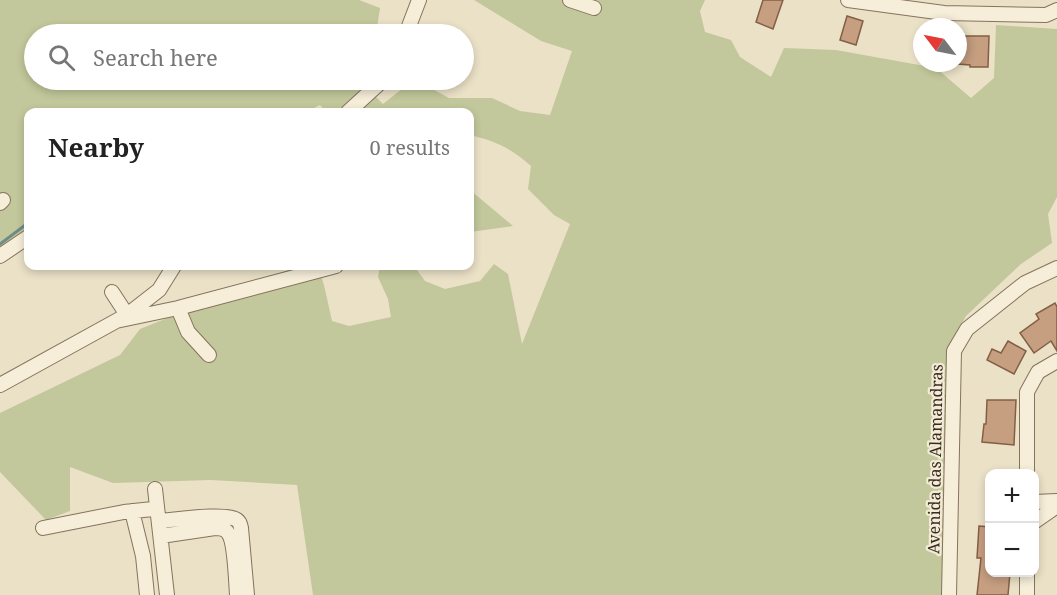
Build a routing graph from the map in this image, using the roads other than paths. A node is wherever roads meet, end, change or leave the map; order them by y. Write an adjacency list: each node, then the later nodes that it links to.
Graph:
1 (419, 0): 6 (street)
2 (570, 0): 4 (street)
3 (848, 0): 5 (street)
4 (594, 8)
5 (1057, 10)
6 (410, 24)
7 (372, 90): 8 (street)
8 (352, 108)
9 (24, 240): 10 (street)
10 (0, 256)
11 (1057, 268): 35 (street, Avenida das Alamandras)
12 (172, 270): 16 (street)
13 (321, 270): 15 (street)
14 (112, 292): 16 (street)
15 (178, 308): 16 (street); 17 (street)
16 (121, 318): 19 (street)
17 (210, 355)
18 (1057, 361): 20 (street)
19 (0, 385)
20 (1027, 469)
21 (155, 489): 26 (street)
22 (1057, 501): 23 (street)
23 (1039, 502)
24 (1057, 506): 27 (street)
25 (132, 511): 26 (street); 28 (street); 31 (street)
26 (158, 516): 29 (street); 34 (street)
27 (1039, 519)
28 (43, 528)
29 (161, 536): 32 (street); 33 (street)
30 (1027, 577): 36 (street)
31 (147, 595)
32 (167, 595)
33 (237, 595)
34 (247, 595)
35 (950, 595)
36 (1028, 595)

